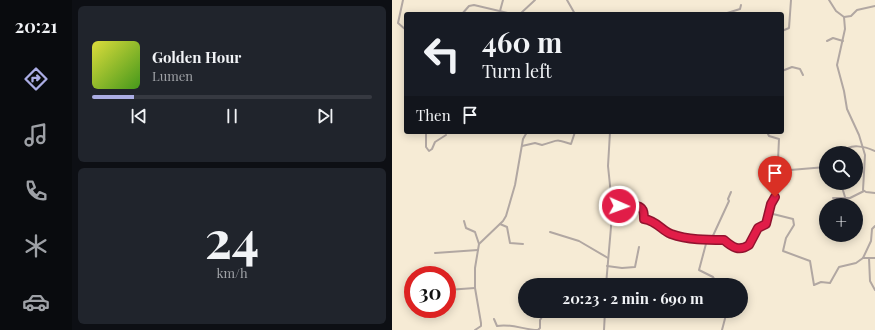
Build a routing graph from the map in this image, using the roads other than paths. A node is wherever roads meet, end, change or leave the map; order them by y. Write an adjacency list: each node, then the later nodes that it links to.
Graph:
1 (403, 0): 16 (street)
2 (503, 0): 9 (street)
3 (535, 0): 12 (street)
4 (567, 0): 13 (street)
5 (791, 0): 17 (street)
6 (829, 0): 15 (street)
7 (741, 5): 14 (street)
8 (875, 6): 15 (street)
9 (500, 11): 10 (street); 11 (street)
10 (463, 12)
11 (503, 12)
12 (522, 12)
13 (574, 12)
14 (730, 12)
15 (844, 17): 19 (street)
16 (404, 28)
17 (784, 30)
18 (827, 41): 19 (street)
19 (843, 41): 29 (street)
20 (784, 70): 21 (street)
21 (803, 75)
22 (426, 134): 27 (street)
23 (526, 134): 28 (street)
24 (574, 134): 28 (street)
25 (610, 134): 39 (street)
26 (768, 134): 33 (street)
27 (446, 136)
28 (522, 146): 42 (street)
29 (863, 146)
30 (863, 147): 31 (street); 35 (street)
31 (875, 151)
32 (819, 168): 33 (street)
33 (778, 171): 40 (street)
34 (843, 190): 38 (street)
35 (864, 191): 37 (street); 38 (street)
36 (731, 192): 46 (street)
37 (875, 193)
38 (845, 198)
39 (611, 207): 45 (street); 52 (street)
40 (769, 213): 46 (street); 53 (street)
41 (464, 221): 47 (street)
42 (500, 224): 47 (street); 48 (street)
43 (875, 226): 53 (street)
44 (550, 232): 52 (street)
45 (707, 240): 46 (street); 58 (street)
46 (711, 240)
47 (479, 244): 50 (street)
48 (523, 244)
49 (638, 247): 56 (street)
50 (478, 250): 51 (street); 59 (street)
51 (434, 253)
52 (608, 258): 56 (street)
53 (862, 258): 54 (street)
54 (869, 258): 55 (street); 61 (street)
55 (875, 258)
56 (607, 266): 57 (street)
57 (606, 278)
58 (714, 278)
59 (475, 288): 60 (street); 66 (street)
60 (456, 289)
61 (875, 290)
62 (494, 318): 63 (street)
63 (542, 318)
64 (605, 318): 67 (street)
65 (725, 318): 68 (street)
66 (475, 330)
67 (604, 330)
68 (722, 330)

